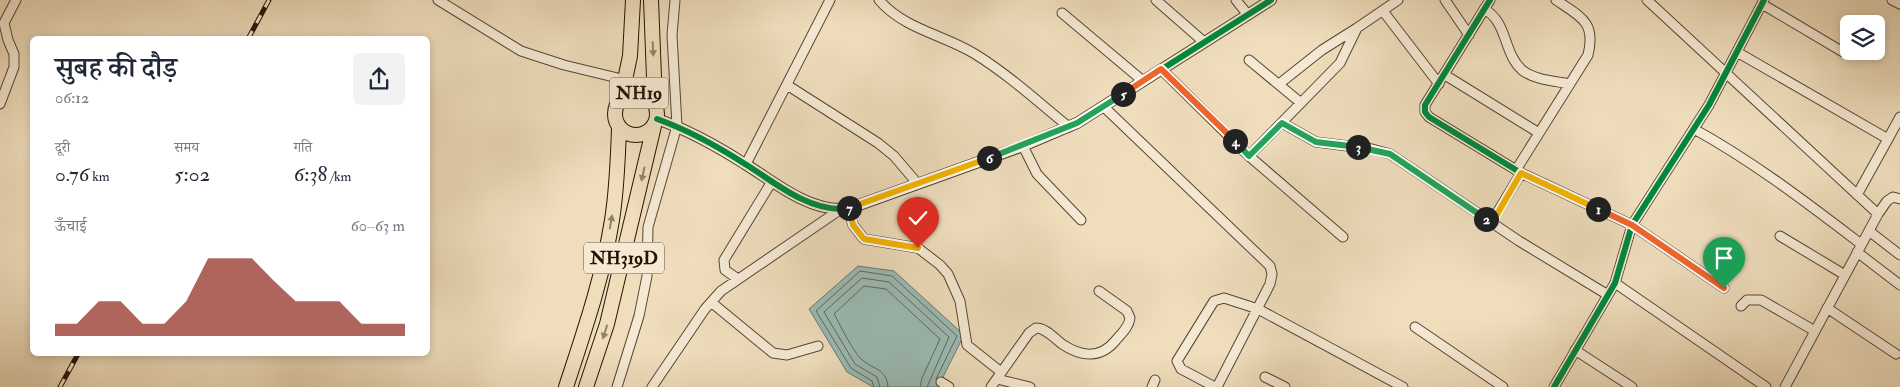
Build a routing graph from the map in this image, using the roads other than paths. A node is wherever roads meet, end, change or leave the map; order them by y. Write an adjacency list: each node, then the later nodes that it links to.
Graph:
1 (16, 0): 24 (street)
2 (438, 0): 33 (street)
3 (633, 0): 33 (highway)
4 (650, 0): 40 (highway, one-way to 40)
5 (675, 0): 47 (street)
6 (830, 0): 38 (street)
7 (879, 0): 48 (street)
8 (1156, 0): 26 (street)
9 (1236, 0): 22 (street)
10 (1271, 0): 22 (street)
11 (1398, 0): 20 (street)
12 (1445, 0): 25 (street)
13 (1490, 0): 19 (street)
14 (1556, 0): 37 (street)
15 (1647, 0): 31 (street)
16 (1892, 0): 18 (street)
17 (1763, 2): 27 (street); 28 (street)
18 (1900, 4)
19 (1484, 9): 25 (street); 37 (street)
20 (1383, 11): 23 (street); 36 (street)
21 (1062, 12): 34 (street)
22 (1248, 16): 26 (street)
23 (1357, 28): 35 (street); 41 (street)
24 (2, 29): 42 (street)
25 (1469, 35): 32 (street)
26 (1204, 42): 30 (street)
27 (1840, 50)
28 (1737, 52): 31 (street); 52 (street)
29 (1249, 60): 35 (street)
30 (1161, 69): 34 (street); 54 (street)
31 (1725, 74): 50 (street); 59 (street)
32 (1444, 76): 36 (street); 51 (street)
33 (626, 80): 39 (highway)
34 (1144, 80): 43 (street)
35 (1279, 84): 41 (street)
36 (1440, 84): 56 (street)
37 (1570, 84): 51 (street)
38 (786, 85): 55 (street); 58 (street)
39 (621, 99): 40 (highway, NH19); 49 (highway, NH19)
40 (654, 103): 45 (highway, NH19)
41 (1301, 103): 46 (street)
42 (0, 104)
43 (1104, 107): 48 (street); 81 (street)
44 (1900, 117): 52 (street)
45 (655, 122): 47 (street); 49 (highway, NH19); 90 (highway, NH319D, one-way to 90)
46 (1282, 123): 54 (street); 64 (street)
47 (677, 126): 55 (street); 91 (street)
48 (1069, 127): 53 (street)
49 (619, 128): 89 (highway, NH319D, one-way to 49)
50 (1694, 128): 65 (street); 69 (street)
51 (1539, 133): 56 (street)
52 (1888, 139): 59 (street)
53 (1023, 146): 58 (street); 63 (street)
54 (1249, 156): 68 (street)
55 (746, 164): 57 (street)
56 (1519, 171): 64 (street); 65 (street)
57 (771, 183): 61 (street); 72 (street)
58 (917, 184): 61 (street)
59 (1857, 195): 62 (street)
60 (1900, 199): 62 (street)
61 (844, 208): 72 (street); 87 (street)
62 (1878, 214): 66 (street)
63 (1081, 220)
64 (1492, 223): 77 (street)
65 (1632, 225): 73 (street); 75 (street)
66 (1869, 231): 69 (street); 70 (street)
67 (1780, 236): 71 (street)
68 (1343, 237)
69 (1859, 248): 71 (street); 74 (street)
70 (1900, 255)
71 (1845, 275): 80 (street)
72 (738, 279): 78 (street)
73 (1615, 283): 77 (street); 101 (street)
74 (1900, 285)
75 (1724, 288)
76 (1099, 291): 87 (street)
77 (1608, 294): 85 (street)
78 (711, 302): 84 (street); 92 (street)
79 (1741, 306): 83 (street)
80 (1827, 308): 83 (street); 86 (street)
81 (1258, 309): 95 (street); 95 (street); 97 (street)
82 (1416, 327): 98 (street)
83 (1815, 331): 102 (street)
84 (818, 346)
85 (1576, 350): 99 (street); 100 (street)
86 (1896, 354)
87 (999, 376): 93 (street); 94 (street)
88 (1265, 377): 96 (street)
89 (566, 387)
90 (586, 387)
91 (617, 387)
92 (652, 387)
93 (991, 387)
94 (1030, 387)
95 (1216, 387)
96 (1285, 387)
97 (1403, 387)
98 (1503, 387)
99 (1554, 387)
100 (1632, 387)
101 (1766, 387)
102 (1784, 387)

